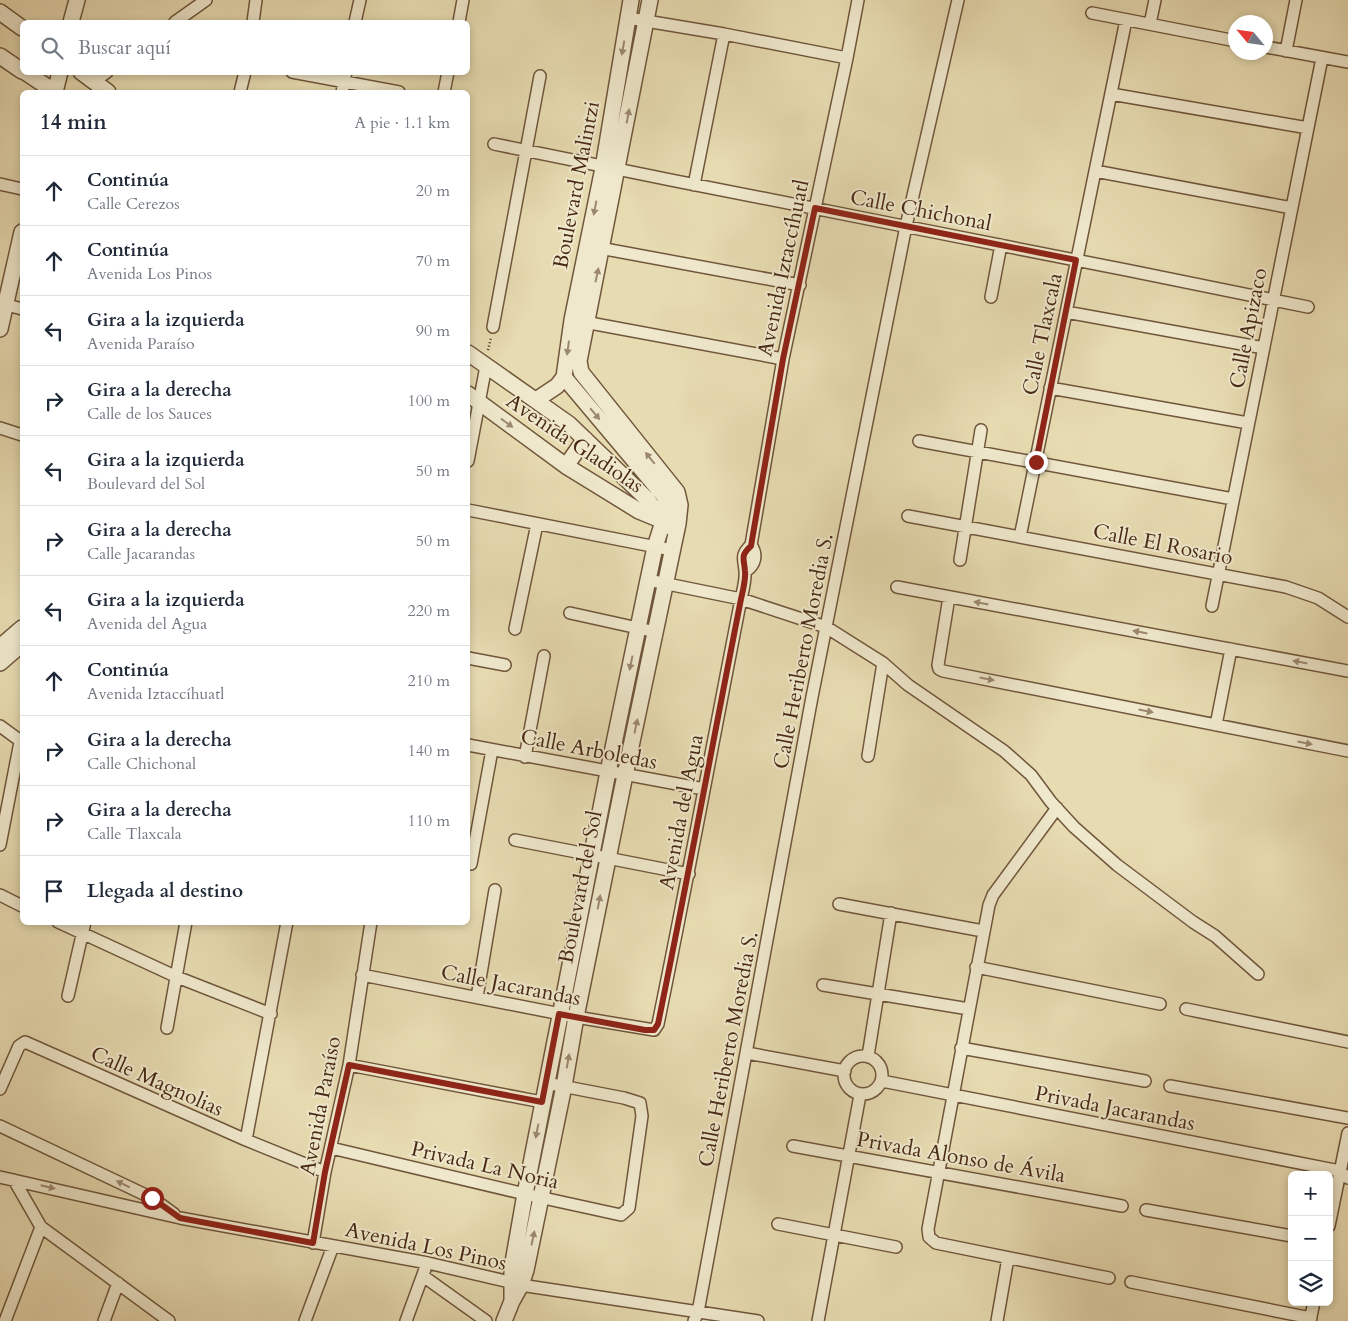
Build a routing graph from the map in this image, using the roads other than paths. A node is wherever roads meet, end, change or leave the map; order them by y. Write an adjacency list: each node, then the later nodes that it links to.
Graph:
1 (77, 0): 15 (street)
2 (206, 0): 16 (street)
3 (256, 0): 17 (street)
4 (360, 0): 18 (street)
5 (463, 0): 19 (street)
6 (631, 0): 14 (street, Boulevard Malintzi)
7 (650, 0): 21 (street, Boulevard Malintzi)
8 (858, 0): 29 (street, Avenida Iztaccíhuatl)
9 (958, 0): 60 (street, Calle Heriberto Moredia S.)
10 (1155, 0): 22 (street)
11 (1296, 0): 27 (street)
12 (0, 12): 23 (street)
13 (1092, 12): 20 (street)
14 (628, 18): 21 (street); 53 (street, Boulevard Malintzi, one-way to 53)
15 (72, 20)
16 (178, 20)
17 (253, 20)
18 (355, 20)
19 (459, 20)
20 (1126, 20): 22 (street); 49 (street, Calle Tlaxcala)
21 (647, 21): 24 (street); 53 (street, Boulevard Malintzi, one-way to 21)
22 (1150, 24): 25 (street)
23 (20, 27)
24 (724, 34): 29 (street); 56 (street)
25 (1228, 39)
26 (1273, 48): 27 (street)
27 (1286, 51): 30 (street)
28 (0, 56): 32 (street)
29 (847, 58): 58 (street, Avenida Iztaccíhuatl)
30 (1322, 58): 31 (street); 50 (street, Calle Apizaco)
31 (1348, 62)
32 (20, 69)
33 (29, 75): 43 (street)
34 (59, 75): 44 (street)
35 (85, 75): 41 (street)
36 (102, 75): 41 (street)
37 (244, 75): 46 (street)
38 (308, 75): 42 (street)
39 (447, 75): 48 (street)
40 (540, 76): 52 (street)
41 (94, 82): 45 (street)
42 (344, 82): 47 (street)
43 (52, 90)
44 (56, 90)
45 (105, 90)
46 (240, 90)
47 (388, 90)
48 (444, 90)
49 (1111, 94): 50 (street); 54 (street, Calle Tlaxcala)
50 (1308, 128): 59 (street, Calle Apizaco)
51 (494, 144): 52 (street, Calle Chichonal)
52 (526, 151): 53 (street, Calle Chichonal); 73 (street)
53 (610, 169): 56 (street, Calle Chichonal); 63 (street, Boulevard Malintzi)
54 (1095, 172): 59 (street); 64 (street, Calle Tlaxcala)
55 (0, 184): 57 (street)
56 (694, 185): 58 (street, Calle Chichonal)
57 (20, 189)
58 (815, 208): 60 (street, Calle Chichonal); 65 (street, Avenida Iztaccíhuatl)
59 (1292, 208): 67 (street, Calle Apizaco)
60 (906, 226): 62 (street, Calle Chichonal); 113 (street, Calle Heriberto Moredia S.)
61 (20, 240): 68 (street)
62 (1001, 245): 64 (street, Calle Chichonal); 66 (street)
63 (595, 247): 65 (street); 72 (street, Boulevard Malintzi)
64 (1076, 260): 67 (street, Calle Chichonal); 71 (street, Calle Tlaxcala)
65 (800, 285): 77 (street, Avenida Iztaccíhuatl)
66 (992, 297)
67 (1273, 300): 69 (street, Calle Chichonal); 75 (street, Calle Apizaco)
68 (3, 304): 70 (street); 74 (street)
69 (1308, 307)
70 (20, 308)
71 (1066, 312): 75 (street); 80 (street, Calle Tlaxcala)
72 (580, 321): 77 (street); 79 (street, Boulevard Malintzi, one-way to 79); 98 (street, Boulevard del Sol, one-way to 72)
73 (492, 327)
74 (0, 329)
75 (1264, 348): 83 (street, Calle Apizaco)
76 (470, 354): 78 (street, Avenida Gladiolas)
77 (783, 359): 109 (street, Avenida Iztaccíhuatl)
78 (486, 366): 81 (street); 82 (street, Avenida Gladiolas)
79 (564, 377): 82 (street); 96 (street, one-way to 96)
80 (1050, 388): 83 (street); 91 (street, Calle Tlaxcala)
81 (473, 398): 87 (street); 92 (street, Avenida Gladiolas, one-way to 92)
82 (536, 400): 88 (street, Avenida Gladiolas)
83 (1248, 423): 93 (street, Calle Apizaco)
84 (0, 428): 86 (street)
85 (981, 430): 90 (street)
86 (20, 434)
87 (470, 436)
88 (585, 439): 92 (street); 96 (street, Avenida Gladiolas)
89 (919, 441): 90 (street)
90 (977, 451): 91 (street); 99 (street)
91 (1036, 462): 93 (street); 100 (street, Calle Tlaxcala)
92 (566, 466): 96 (street, Avenida Gladiolas)
93 (1233, 499): 104 (street, Calle Apizaco)
94 (470, 510): 97 (street)
95 (908, 516): 99 (street, Calle El Rosario)
96 (663, 521): 98 (street, Avenida Gladiolas); 101 (street, Boulevard del Sol); 102 (street, Avenida Gladiolas)
97 (537, 524): 101 (street); 115 (street)
98 (678, 524): 102 (street, Boulevard del Sol)
99 (965, 526): 100 (street, Calle El Rosario); 103 (street)
100 (1020, 537): 104 (street, Calle El Rosario)
101 (655, 547): 102 (street); 105 (street, Boulevard del Sol)
102 (672, 550): 106 (street, Boulevard del Sol)
103 (960, 560)
104 (1218, 574): 110 (street, Calle Apizaco); 112 (street, Calle El Rosario)
105 (648, 580): 106 (street); 114 (street, Boulevard del Sol)
106 (665, 583): 109 (street); 117 (street, Boulevard del Sol)
107 (897, 587): 108 (street)
108 (949, 597): 120 (street, one-way to 108); 129 (street, one-way to 129)
109 (741, 599): 113 (street); 140 (street, Avenida del Agua)
110 (1212, 606)
111 (570, 613): 114 (street)
112 (1348, 617)
113 (826, 626): 124 (street); 177 (street, Calle Heriberto Moredia S.)
114 (638, 628): 117 (street); 127 (street, Boulevard del Sol, one-way to 127)
115 (515, 629)
116 (20, 630): 119 (street)
117 (656, 632): 128 (street, Boulevard del Sol)
118 (20, 646): 123 (street)
119 (0, 648)
120 (1231, 649): 126 (street, one-way to 120); 129 (street)
121 (544, 656): 137 (street)
122 (470, 658): 125 (street)
123 (0, 663)
124 (883, 663): 136 (street); 141 (street)
125 (505, 666)
126 (1348, 671)
127 (623, 699): 128 (street); 138 (street, Boulevard del Sol)
128 (641, 702): 139 (street, Boulevard del Sol, one-way to 128)
129 (1216, 725): 135 (street, one-way to 135)
130 (0, 726): 131 (street)
131 (20, 741)
132 (470, 745): 134 (street, Calle Arboledas)
133 (20, 747): 143 (street)
134 (492, 750): 137 (street, Calle Arboledas); 146 (street)
135 (1348, 751)
136 (868, 756)
137 (525, 757): 138 (street, Calle Arboledas)
138 (608, 772): 139 (street, Calle Arboledas); 144 (street, Boulevard del Sol)
139 (625, 775): 140 (street, Calle Arboledas); 145 (street, Boulevard del Sol)
140 (704, 789): 147 (street, Avenida del Agua)
141 (1057, 808): 158 (street); 160 (street)
142 (515, 840): 144 (street)
143 (0, 846)
144 (592, 855): 145 (street); 171 (street, Boulevard del Sol)
145 (608, 858): 147 (street); 172 (street, Boulevard del Sol, one-way to 145)
146 (471, 864)
147 (689, 874): 174 (street, Avenida del Agua)
148 (495, 890): 166 (street)
149 (0, 895): 151 (street)
150 (839, 904): 152 (street)
151 (20, 905)
152 (891, 914): 158 (street); 164 (street)
153 (71, 925): 157 (street)
154 (186, 925): 162 (street)
155 (286, 925): 170 (street)
156 (370, 925): 161 (street, Avenida Paraíso)
157 (84, 928): 162 (street); 165 (street)
158 (983, 931): 159 (street)
159 (976, 967): 167 (street); 169 (street)
160 (1258, 974)
161 (362, 975): 166 (street, Calle Jacarandas); 179 (street, Avenida Paraíso)
162 (177, 977): 170 (street); 173 (street)
163 (823, 985): 164 (street)
164 (878, 994): 169 (street); 178 (street)
165 (68, 996)
166 (477, 998): 171 (street, Calle Jacarandas)
167 (1160, 1004)
168 (1186, 1009): 175 (street)
169 (969, 1010): 176 (street)
170 (271, 1014): 193 (street)
171 (559, 1014): 172 (street, Calle Jacarandas); 183 (street, Boulevard del Sol)
172 (576, 1017): 174 (street, Calle Jacarandas); 184 (street, Boulevard del Sol, one-way to 172)
173 (168, 1028)
174 (654, 1030)
175 (1348, 1042)
176 (962, 1048): 182 (street); 188 (street)
177 (747, 1053): 180 (street); 223 (street, Calle Heriberto Moredia S.)
178 (868, 1056): 180 (street); 181 (street)
179 (349, 1065): 189 (street); 195 (street, Avenida Paraíso)
180 (845, 1071): 187 (street)
181 (882, 1081): 187 (street); 188 (street, Privada Jacarandas)
182 (1145, 1081)
183 (546, 1082): 184 (street); 189 (street, Boulevard del Sol)
184 (564, 1086): 203 (street, Boulevard del Sol); 203 (street, Privada La Noria)
185 (1170, 1086): 190 (street)
186 (0, 1090): 193 (street, Calle Magnolias)
187 (860, 1095): 196 (street)
188 (953, 1095): 198 (street); 199 (street, Privada Jacarandas)
189 (542, 1102): 202 (street, Boulevard del Sol, one-way to 202)
190 (1348, 1118)
191 (0, 1126): 207 (street, one-way to 191)
192 (1348, 1133): 199 (street)
193 (246, 1140): 197 (street, Calle Magnolias)
194 (793, 1146): 196 (street, Privada Alonso de Ávila)
195 (331, 1148): 197 (street, Avenida Paraíso); 202 (street, Privada La Noria)
196 (849, 1156): 198 (street, Privada Alonso de Ávila); 210 (street)
197 (325, 1172): 212 (street, Avenida Paraíso)
198 (939, 1172): 204 (street, Privada Alonso de Ávila); 215 (street)
199 (1344, 1175): 206 (street)
200 (0, 1177): 201 (street, Avenida Los Pinos)
201 (14, 1180): 207 (street, Avenida Los Pinos, one-way to 207); 209 (street)
202 (525, 1194): 203 (street, Privada La Noria); 221 (street, Boulevard del Sol)
203 (542, 1198): 221 (street, Boulevard del Sol, one-way to 203)
204 (1122, 1206)
205 (1146, 1210): 211 (street)
206 (1332, 1216)
207 (180, 1218): 212 (street, Avenida Los Pinos)
208 (778, 1224): 210 (street)
209 (41, 1227): 220 (street); 225 (street)
210 (834, 1235): 214 (street); 233 (street)
211 (1288, 1235)
212 (313, 1243): 213 (street, Avenida Los Pinos)
213 (333, 1246): 216 (street, Avenida Los Pinos); 228 (street)
214 (896, 1247)
215 (1008, 1258): 218 (street); 234 (street)
216 (428, 1263): 217 (street); 221 (street, Avenida Los Pinos)
217 (423, 1276): 229 (street); 230 (street)
218 (1109, 1278)
219 (1131, 1282): 224 (street)
220 (118, 1283): 226 (street); 227 (street)
221 (516, 1284): 223 (street, Avenida Los Pinos); 231 (street)
222 (1313, 1306): 224 (street)
223 (696, 1316): 232 (street, Avenida Los Pinos)
224 (1310, 1320)
225 (5, 1321)
226 (104, 1321)
227 (169, 1321)
228 (305, 1321)
229 (406, 1321)
230 (486, 1321)
231 (504, 1321)
232 (758, 1321)
233 (818, 1321)
234 (997, 1321)

